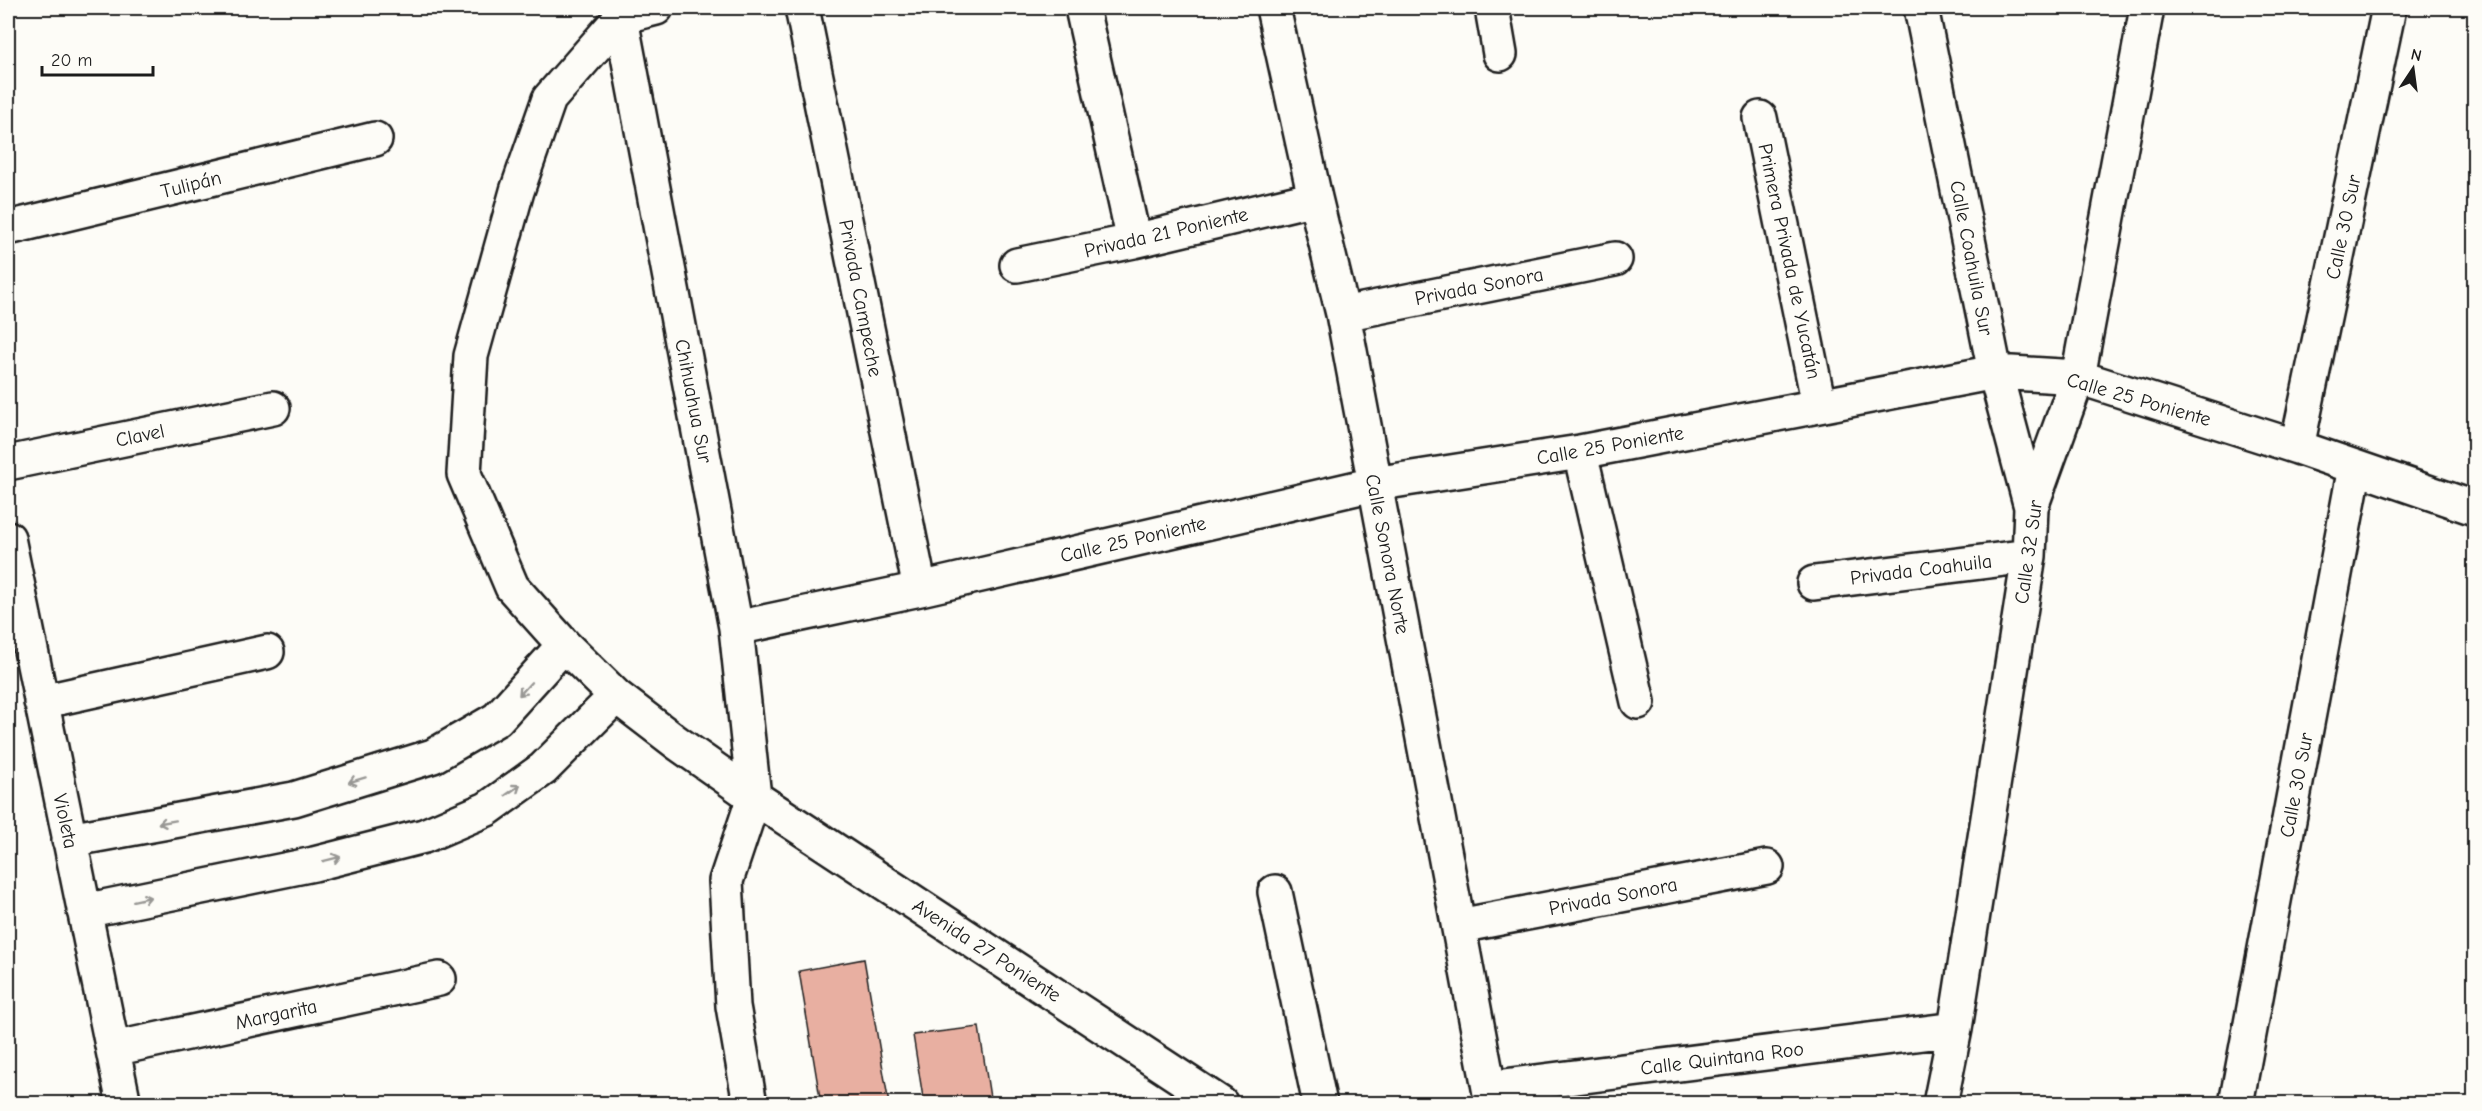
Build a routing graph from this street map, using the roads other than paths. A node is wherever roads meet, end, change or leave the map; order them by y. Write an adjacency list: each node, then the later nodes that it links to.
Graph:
1 (656, 8): 9 (street)
2 (802, 8): 33 (street, Privada Campeche)
3 (1083, 8): 15 (street)
4 (1273, 8): 13 (street, Calle Sonora Norte)
5 (1492, 8): 10 (street)
6 (1921, 8): 19 (street, Calle Coahuila Sur)
7 (2147, 8): 20 (street, Calle 32 Sur)
8 (2389, 8): 23 (street, Calle 30 Sur)
9 (620, 12): 34 (street, Chihuahua Sur); 35 (street, Avenida 27 Poniente)
10 (1500, 54)
11 (1760, 118): 21 (street, Primera Privada de Yucatán)
12 (375, 140): 14 (street, Tulipán)
13 (1315, 198): 15 (street, Privada 21 Poniente); 18 (street, Calle Sonora Norte)
14 (8, 228)
15 (1134, 242): 17 (street, Privada 21 Poniente)
16 (1615, 259): 18 (street, Privada Sonora)
17 (1017, 265)
18 (1343, 314): 27 (street, Calle Sonora Norte)
19 (1995, 372): 20 (street, Calle 25 Poniente); 21 (street, Calle 25 Poniente); 28 (street, Calle Coahuila Sur)
20 (2078, 377): 23 (street, Calle 25 Poniente); 28 (street, Calle 32 Sur)
21 (1819, 405): 24 (street, Calle 25 Poniente)
22 (273, 408): 25 (street, Clavel)
23 (2297, 447): 26 (street, Calle 25 Poniente)
24 (1580, 452): 27 (street, Calle 25 Poniente); 39 (street)
25 (8, 463)
26 (2355, 467): 29 (street, Calle 25 Poniente); 55 (street, Calle 30 Sur)
27 (1374, 484): 33 (street, Calle 25 Poniente); 45 (street, Calle Sonora Norte)
28 (2031, 507): 31 (street, Calle 32 Sur)
29 (2475, 508)
30 (8, 538): 38 (street, Violeta)
31 (2028, 556): 32 (street, Privada Coahuila); 47 (street, Calle 32 Sur)
32 (1814, 583)
33 (920, 589): 34 (street, Calle 25 Poniente)
34 (736, 628): 40 (street, Chihuahua Sur)
35 (564, 645): 37 (street, Avenida 27 Poniente); 41 (street, one-way to 41)
36 (267, 652): 38 (street)
37 (616, 696): 40 (street, Avenida 27 Poniente); 44 (street, one-way to 37)
38 (41, 702): 41 (street, Violeta)
39 (1638, 702)
40 (754, 797): 51 (street); 52 (street, Avenida 27 Poniente)
41 (69, 840): 44 (street, Violeta)
42 (1767, 867): 45 (street, Privada Sonora)
43 (1275, 892): 53 (street)
44 (84, 911): 48 (street, Violeta)
45 (1459, 926): 49 (street, Calle Sonora Norte)
46 (439, 980): 48 (street, Margarita)
47 (1955, 1029): 49 (street, Calle Quintana Roo); 54 (street, Calle 32 Sur)
48 (113, 1049): 50 (street, Violeta)
49 (1490, 1096)
50 (124, 1104)
51 (750, 1104)
52 (1221, 1104)
53 (1320, 1104)
54 (1940, 1104)
55 (2236, 1104)

